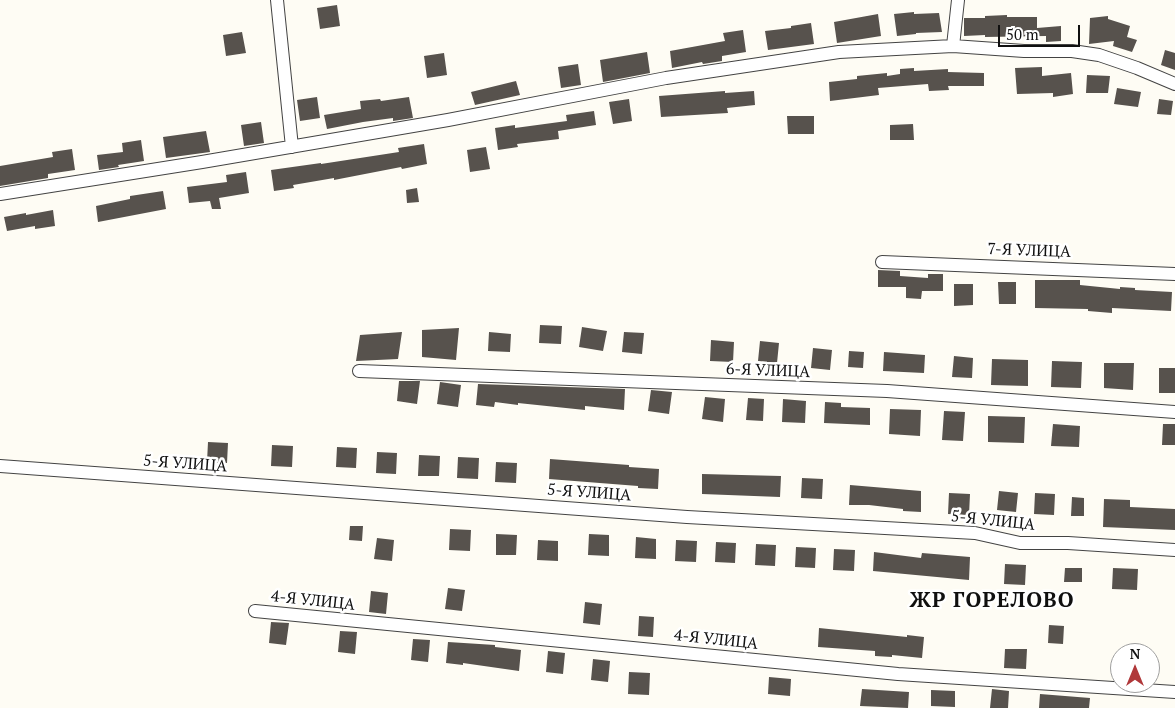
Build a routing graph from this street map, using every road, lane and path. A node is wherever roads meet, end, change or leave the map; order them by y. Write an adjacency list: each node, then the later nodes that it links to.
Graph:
1 (277, 0): 5 (street)
2 (958, 0): 3 (street)
3 (953, 46): 4 (street); 5 (street)
4 (1175, 84)
5 (292, 147): 6 (street)
6 (0, 194)
7 (882, 262): 8 (street, 7-Я УЛИЦА)
8 (1175, 274)
9 (360, 371): 10 (street, 6-Я УЛИЦА)
10 (1175, 412)
11 (0, 466): 12 (street, 5-Я УЛИЦА)
12 (1175, 550)
13 (255, 611): 14 (street, 4-Я УЛИЦА)
14 (1175, 692)

